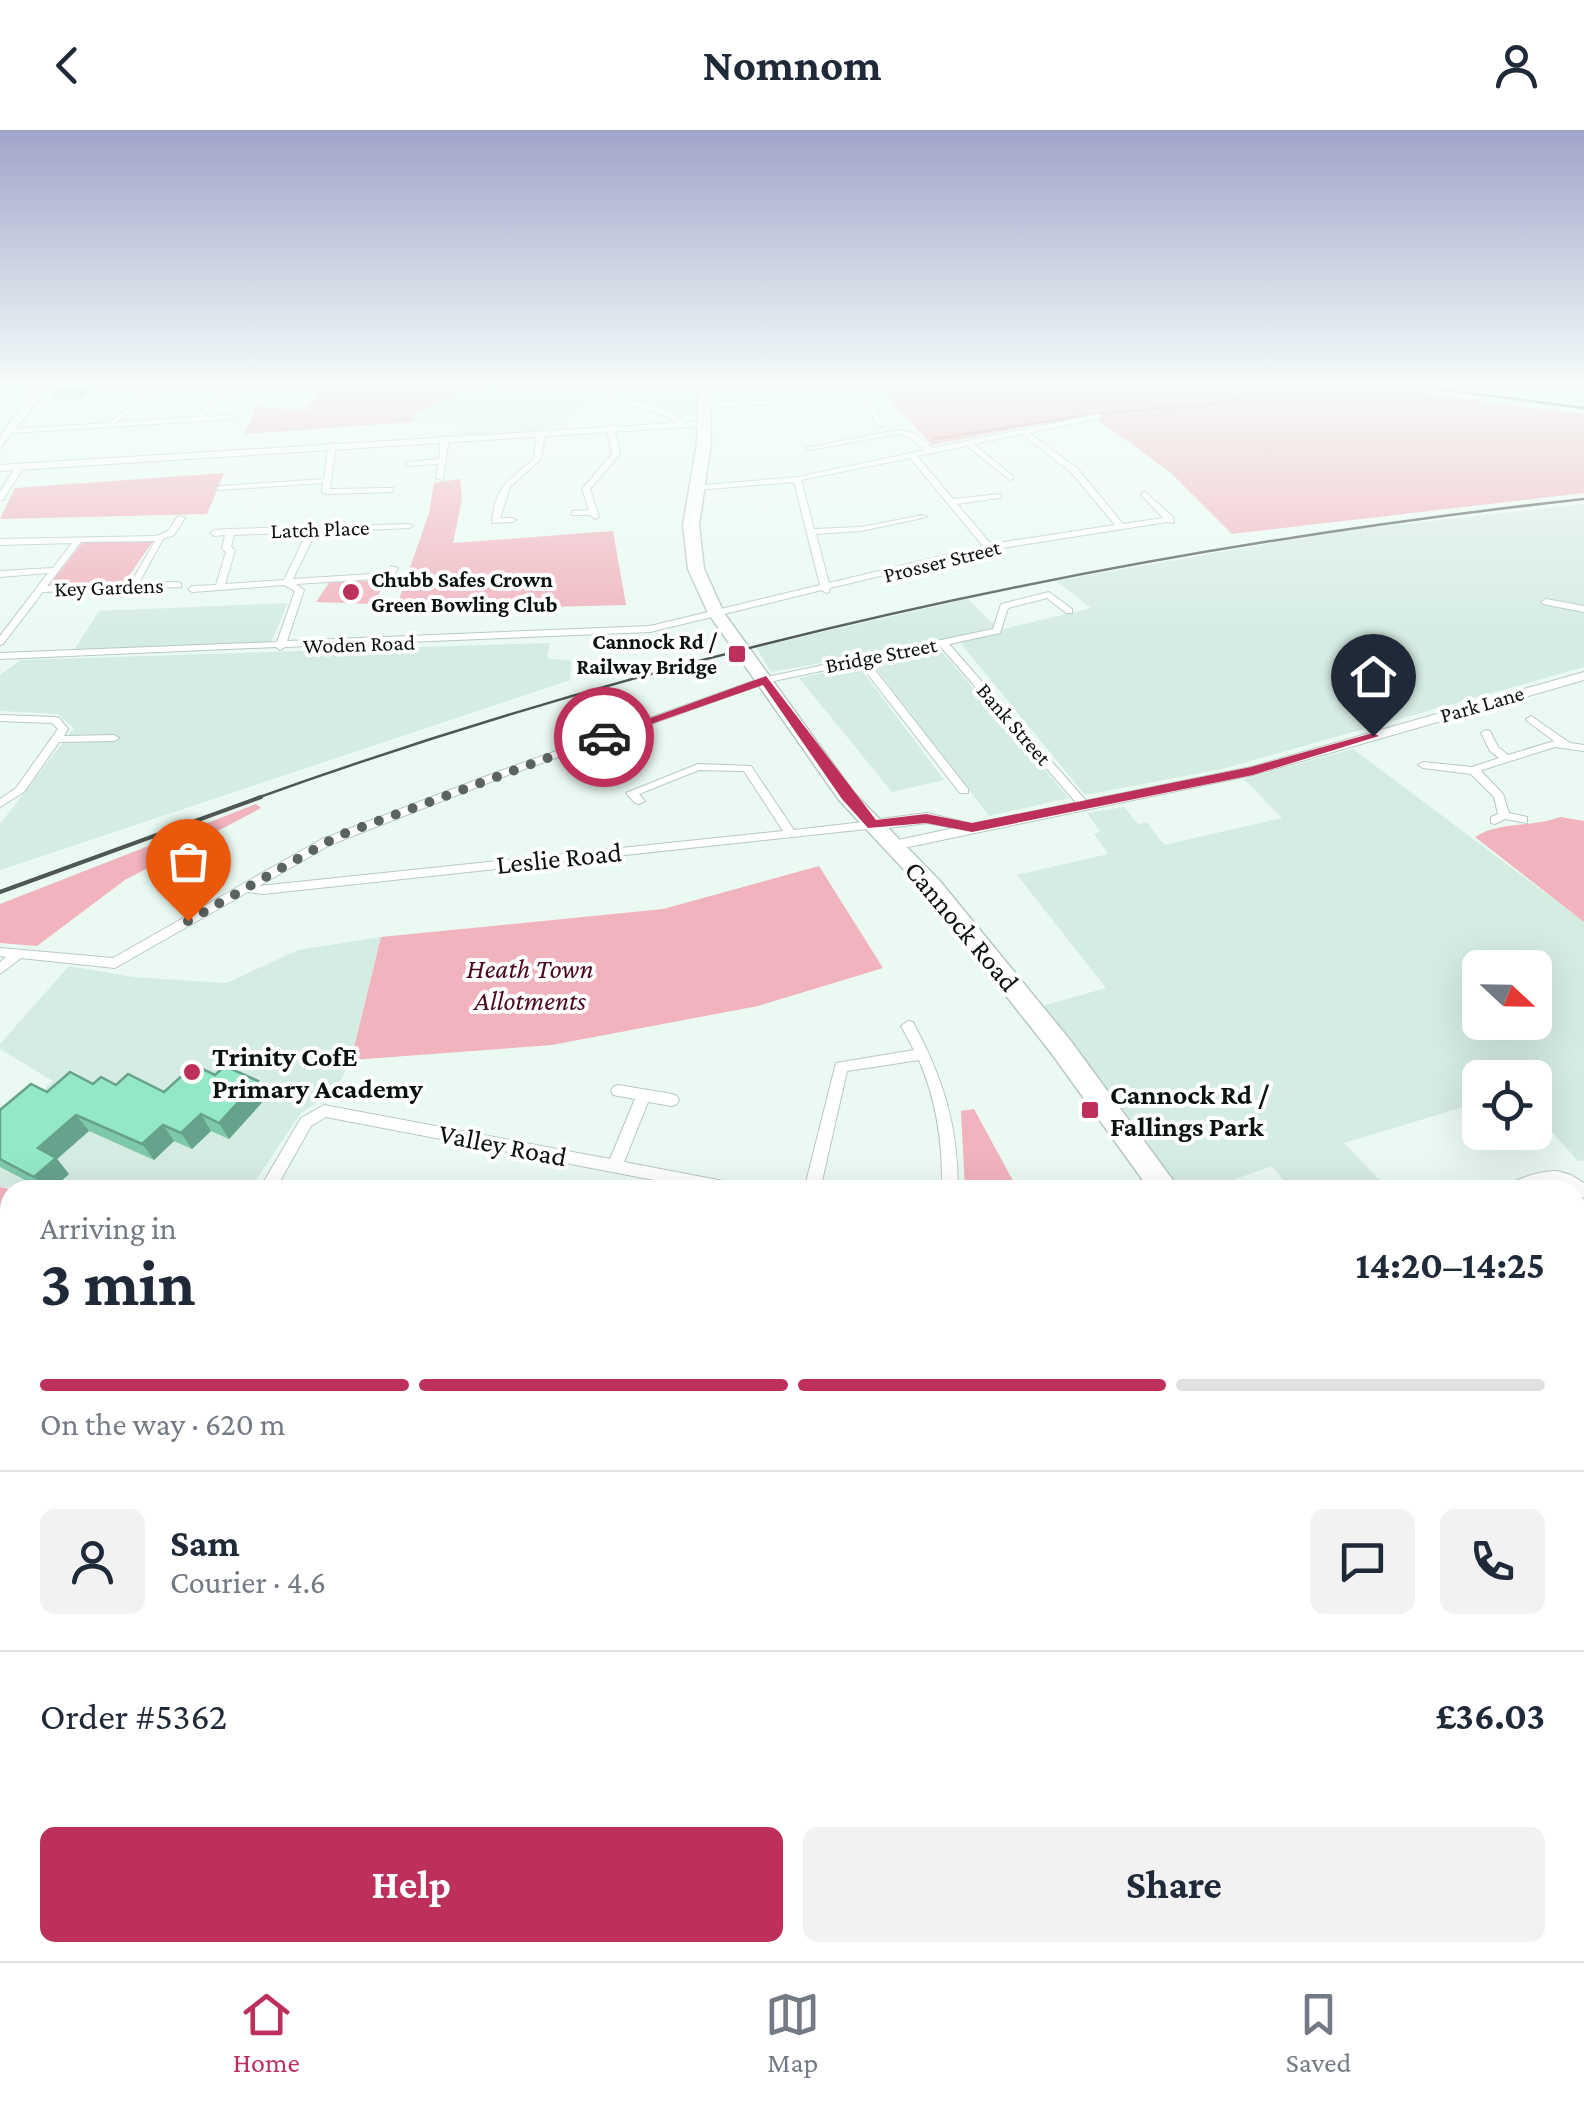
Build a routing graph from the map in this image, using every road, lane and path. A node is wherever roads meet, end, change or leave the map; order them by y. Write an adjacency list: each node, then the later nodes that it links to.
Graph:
1 (18, 470): 20 (street)
2 (326, 470): 14 (street)
3 (441, 470): 12 (street)
4 (527, 470): 25 (street)
5 (602, 470): 22 (street)
6 (699, 470): 16 (highway, Cannock Road)
7 (839, 470): 13 (street)
8 (925, 470): 21 (street)
9 (1004, 470): 11 (street)
10 (1074, 470): 27 (street)
11 (1009, 474)
12 (440, 478)
13 (798, 479): 16 (street); 30 (street)
14 (324, 481): 15 (street); 17 (street)
15 (220, 488)
16 (697, 488): 49 (highway, Cannock Road)
17 (390, 490)
18 (1145, 494): 27 (street, Prosser Street)
19 (998, 496): 21 (street)
20 (0, 498)
21 (951, 502): 35 (street)
22 (575, 513)
23 (922, 516): 30 (street)
24 (182, 518): 32 (street)
25 (512, 520)
26 (409, 526): 28 (street, Latch Place)
27 (1120, 526): 35 (street, Prosser Street)
28 (313, 530): 29 (street, Latch Place); 39 (street)
29 (230, 532): 31 (street, Latch Place); 42 (street, Latch Place)
30 (812, 532): 45 (street)
31 (214, 533)
32 (158, 538): 33 (street); 41 (street)
33 (78, 539): 34 (street); 37 (street)
34 (0, 542)
35 (990, 547): 45 (street, Prosser Street)
36 (394, 568): 39 (street)
37 (55, 570): 38 (street); 44 (street)
38 (0, 574)
39 (287, 583): 42 (street); 52 (street)
40 (178, 585): 41 (street, Key Gardens)
41 (133, 586): 44 (street, Key Gardens)
42 (220, 588): 43 (street)
43 (192, 589)
44 (40, 590): 50 (street)
45 (826, 590): 49 (street, Prosser Street)
46 (1546, 602): 47 (street)
47 (1584, 609)
48 (1069, 611): 51 (street, Bridge Street)
49 (716, 613): 52 (street, Woden Road); 56 (highway, Cannock Road)
50 (0, 642)
51 (943, 643): 54 (street, Bridge Street); 70 (street, Bank Street)
52 (280, 647): 53 (street, Woden Road)
53 (2, 659)
54 (861, 660): 56 (street, Bridge Street); 67 (street)
55 (1584, 676): 70 (street, Park Lane)
56 (766, 680): 72 (highway, Cannock Road); 76 (street, Bridge Street)
57 (0, 718): 61 (street)
58 (1531, 719): 62 (street)
59 (1484, 736): 64 (street)
60 (114, 738): 61 (street)
61 (58, 739): 69 (street)
62 (1566, 744): 63 (street); 64 (street)
63 (1584, 748)
64 (1506, 758): 66 (street)
65 (1431, 762): 66 (street)
66 (1475, 770): 71 (street)
67 (964, 791)
68 (639, 801): 74 (street)
69 (0, 804)
70 (1084, 805): 73 (street, Park Lane)
71 (1524, 820)
72 (872, 825): 73 (street, Park Lane); 74 (street, Leslie Road); 75 (highway, Cannock Road)
73 (972, 827): 75 (street, Park Lane)
74 (790, 833): 76 (street, Leslie Road)
75 (894, 845): 90 (highway, Cannock Road)
76 (245, 888): 78 (street, Bridge Street)
77 (0, 952): 78 (street, Bridge Street)
78 (18, 954): 79 (street)
79 (0, 969)
80 (908, 1026): 81 (street)
81 (924, 1054): 88 (street); 89 (street)
82 (618, 1092): 83 (street)
83 (643, 1096): 84 (street); 85 (street)
84 (672, 1100)
85 (615, 1166): 86 (street, Valley Road); 87 (street, Valley Road)
86 (273, 1180)
87 (688, 1180)
88 (814, 1180)
89 (950, 1180)
90 (1159, 1180)
91 (1531, 1180): 92 (street)
92 (1569, 1180)

